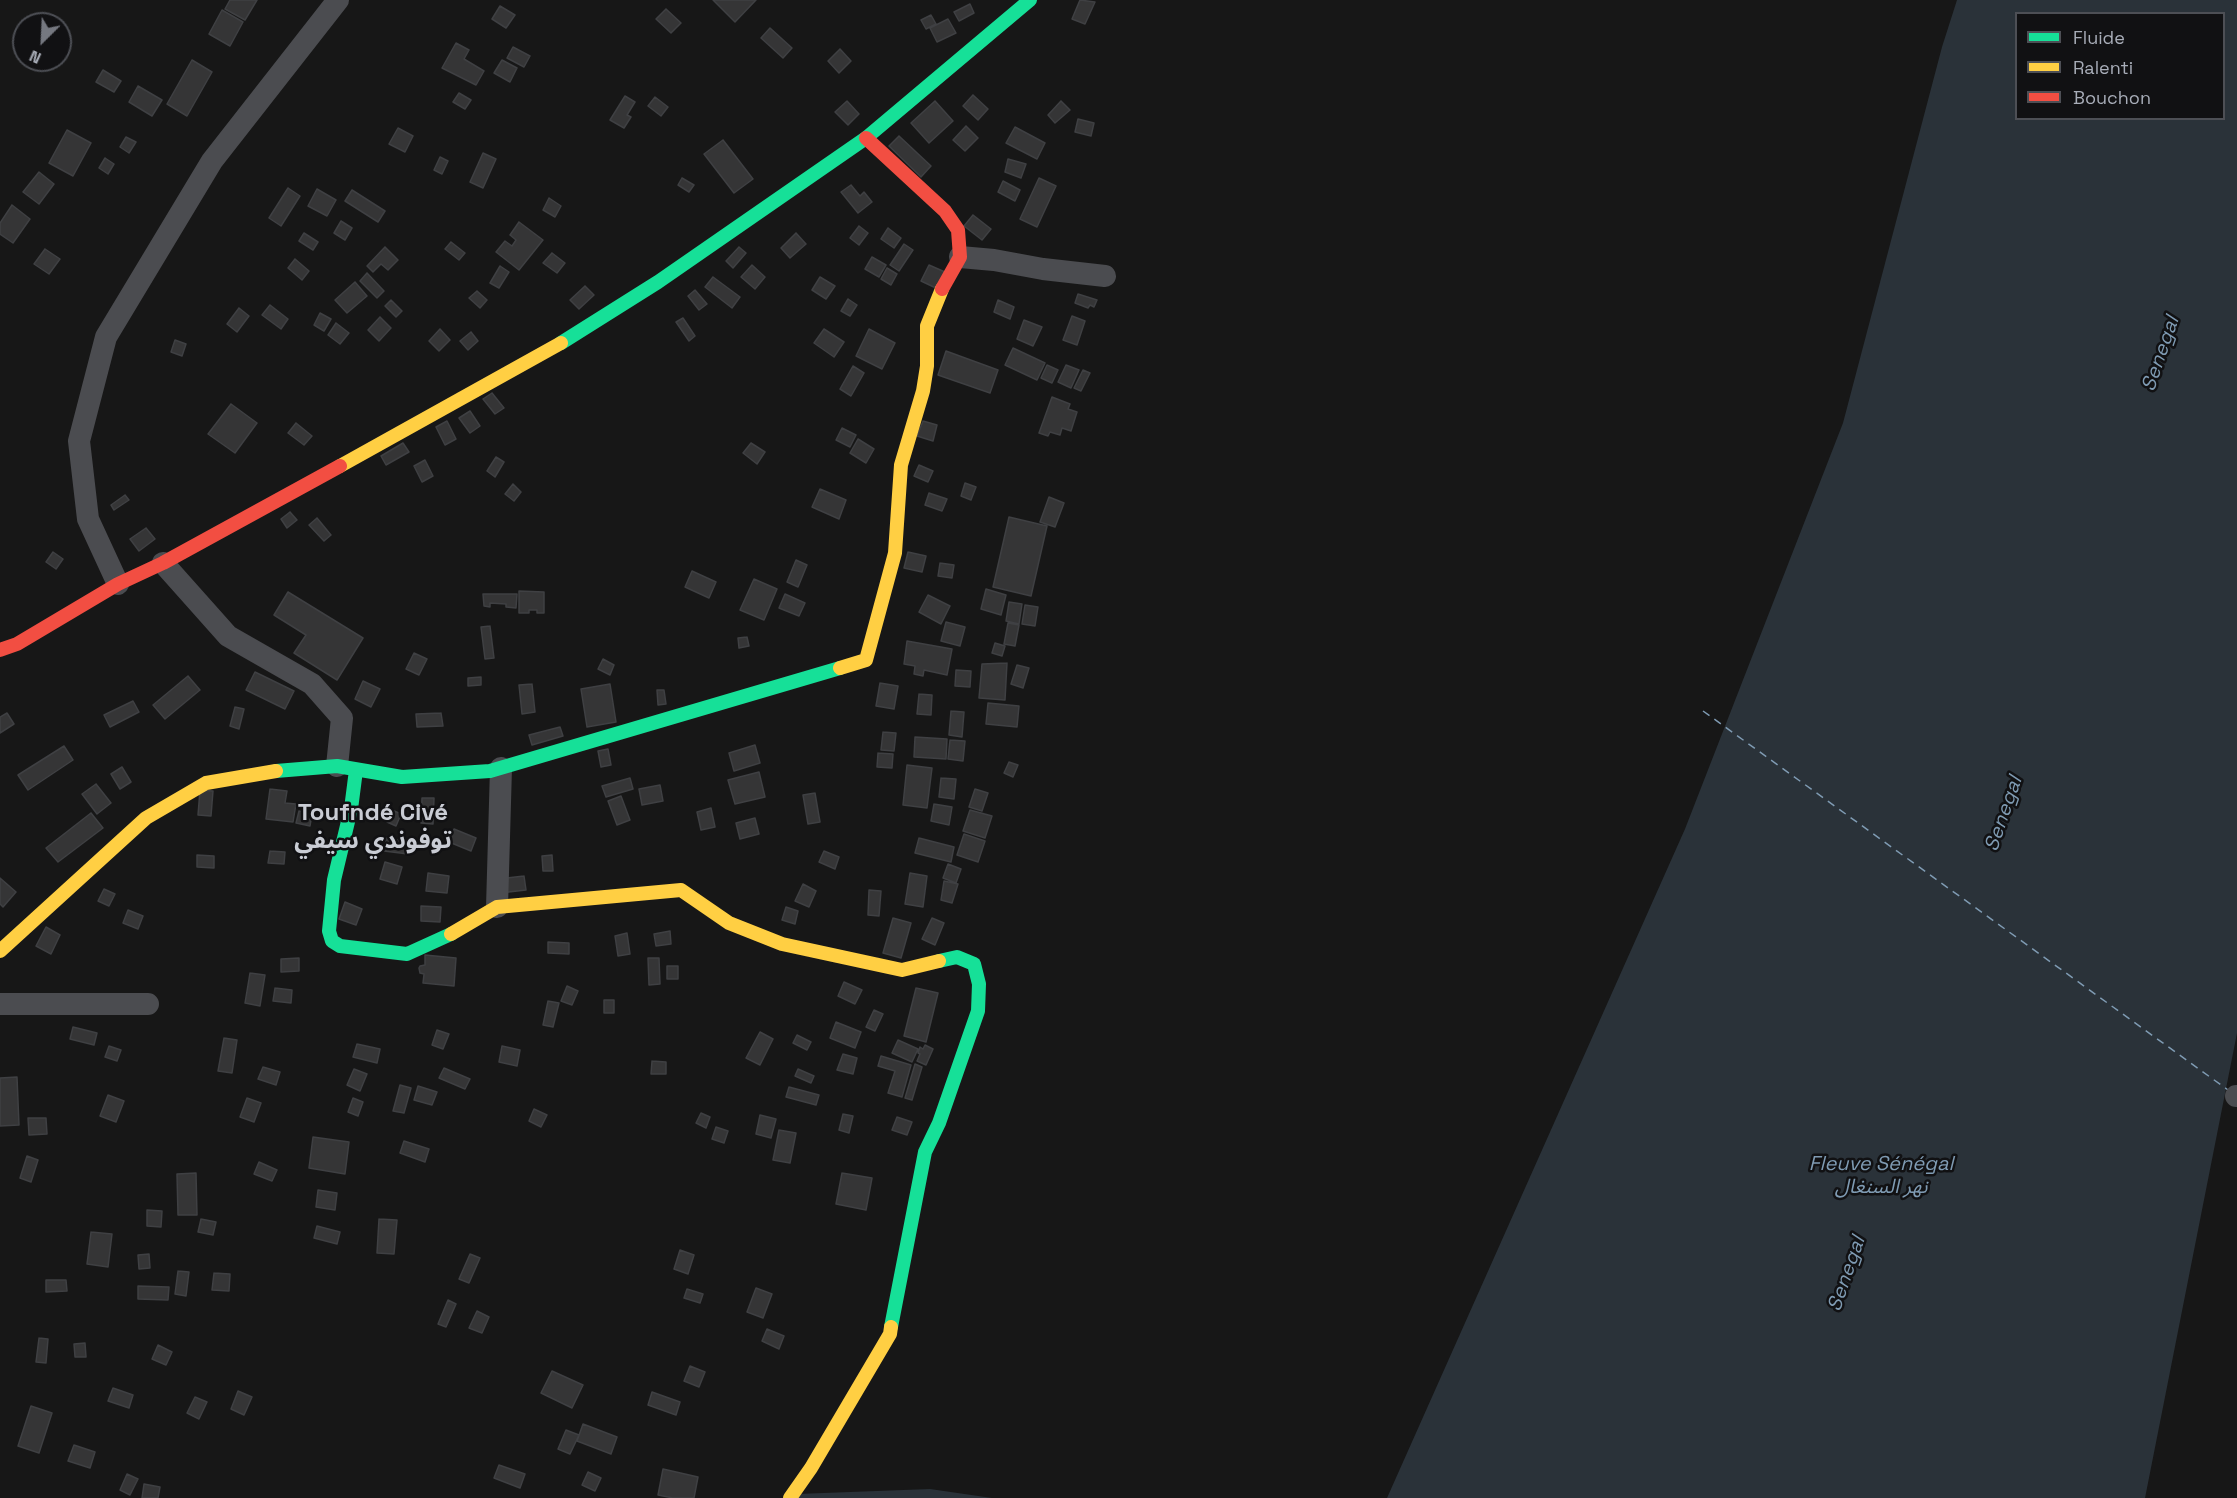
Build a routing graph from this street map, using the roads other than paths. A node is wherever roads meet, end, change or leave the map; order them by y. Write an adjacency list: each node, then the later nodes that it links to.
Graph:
1 (338, 0): 7 (street)
2 (1030, 0): 3 (street)
3 (866, 138): 4 (street); 6 (street)
4 (960, 256): 5 (street); 10 (street)
5 (1105, 276)
6 (163, 563): 7 (street); 9 (street)
7 (118, 584): 8 (street)
8 (0, 650)
9 (347, 768): 10 (street); 11 (street); 12 (street)
10 (501, 768): 11 (street)
11 (497, 907): 15 (street)
12 (0, 951)
13 (0, 1004): 14 (street)
14 (148, 1004)
15 (790, 1498)

